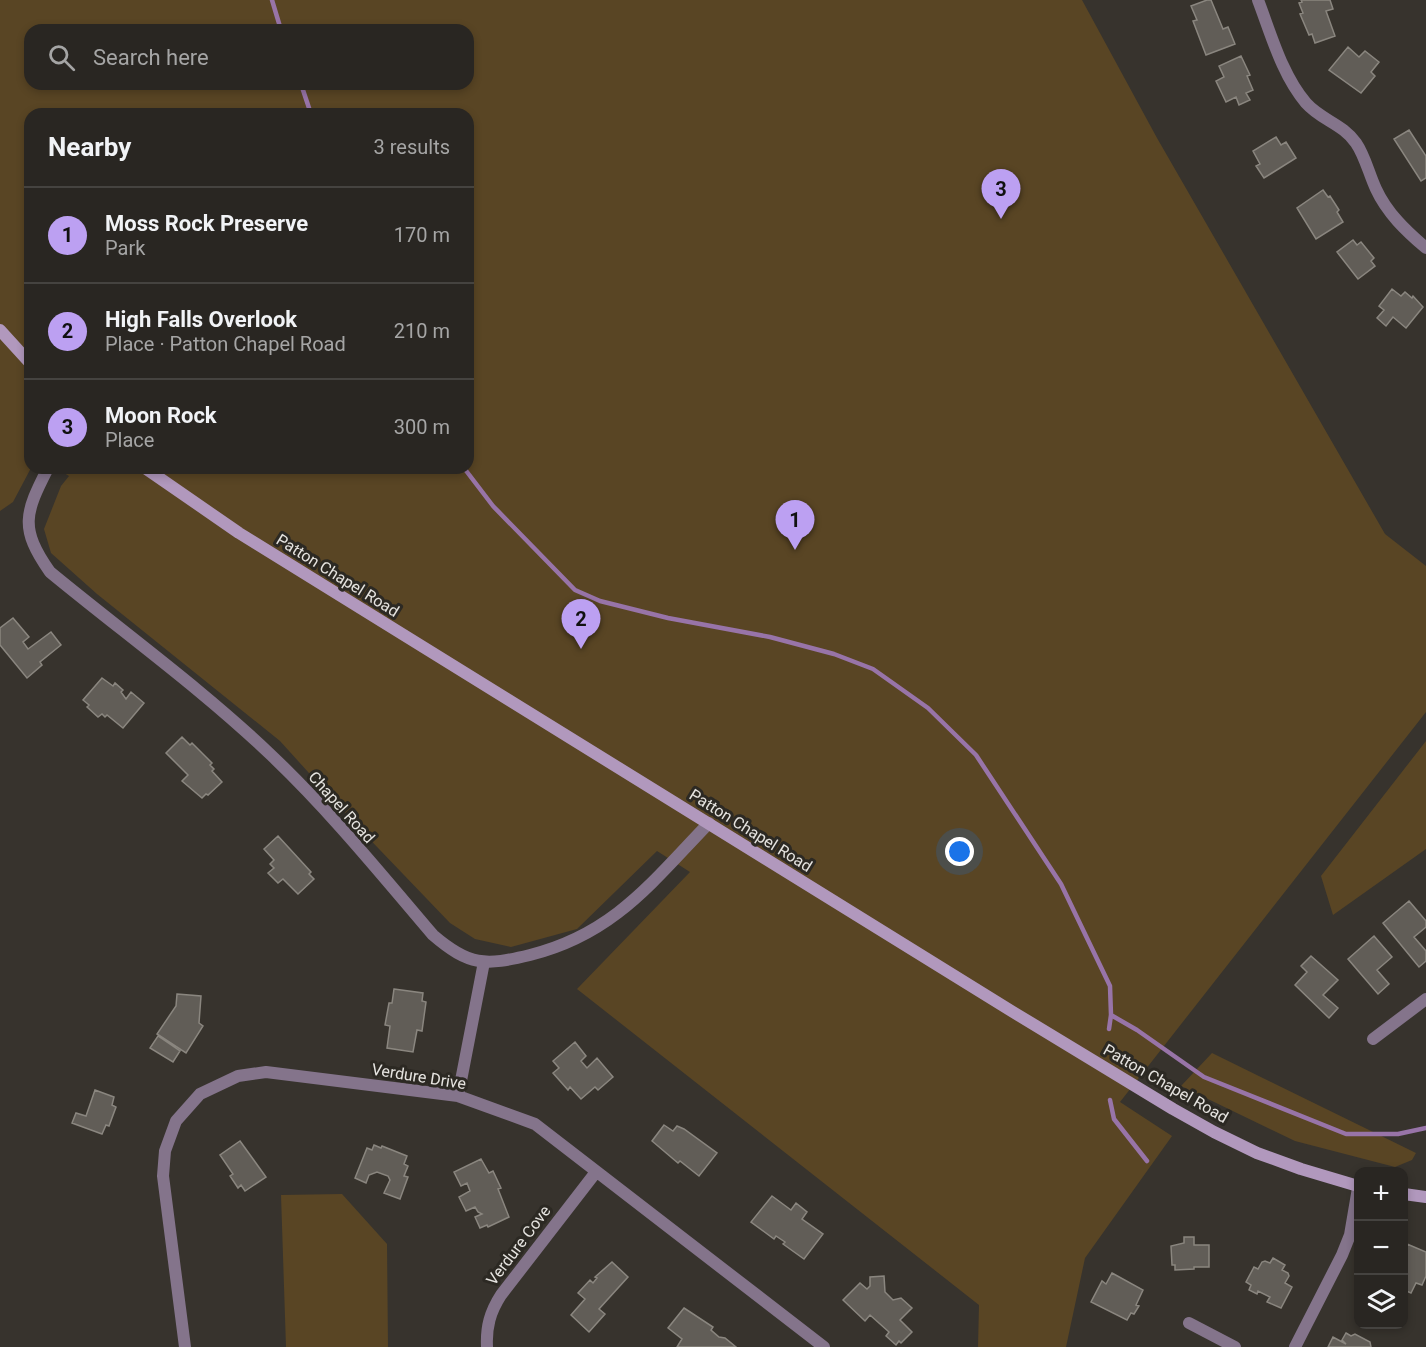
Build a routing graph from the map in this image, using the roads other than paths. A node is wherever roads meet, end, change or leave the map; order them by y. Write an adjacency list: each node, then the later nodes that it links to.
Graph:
1 (1258, 0): 2 (street)
2 (1426, 248)
3 (0, 330): 4 (street)
4 (24, 356)
5 (45, 474): 8 (street, Chapel Road)
6 (154, 474): 7 (street, Patton Chapel Road)
7 (709, 823): 8 (street, Chapel Road); 13 (street, Patton Chapel Road)
8 (484, 962): 11 (street)
9 (1426, 999): 10 (street)
10 (1373, 1039)
11 (458, 1096): 12 (street, Verdure Drive); 18 (street, Verdure Drive)
12 (596, 1172): 19 (street, Verdure Cove); 20 (street, Verdure Drive)
13 (1354, 1185)
14 (1408, 1195): 15 (street)
15 (1426, 1197)
16 (1354, 1213): 22 (street)
17 (1189, 1323): 21 (street)
18 (185, 1347)
19 (487, 1347)
20 (824, 1347)
21 (1235, 1347)
22 (1295, 1347)

